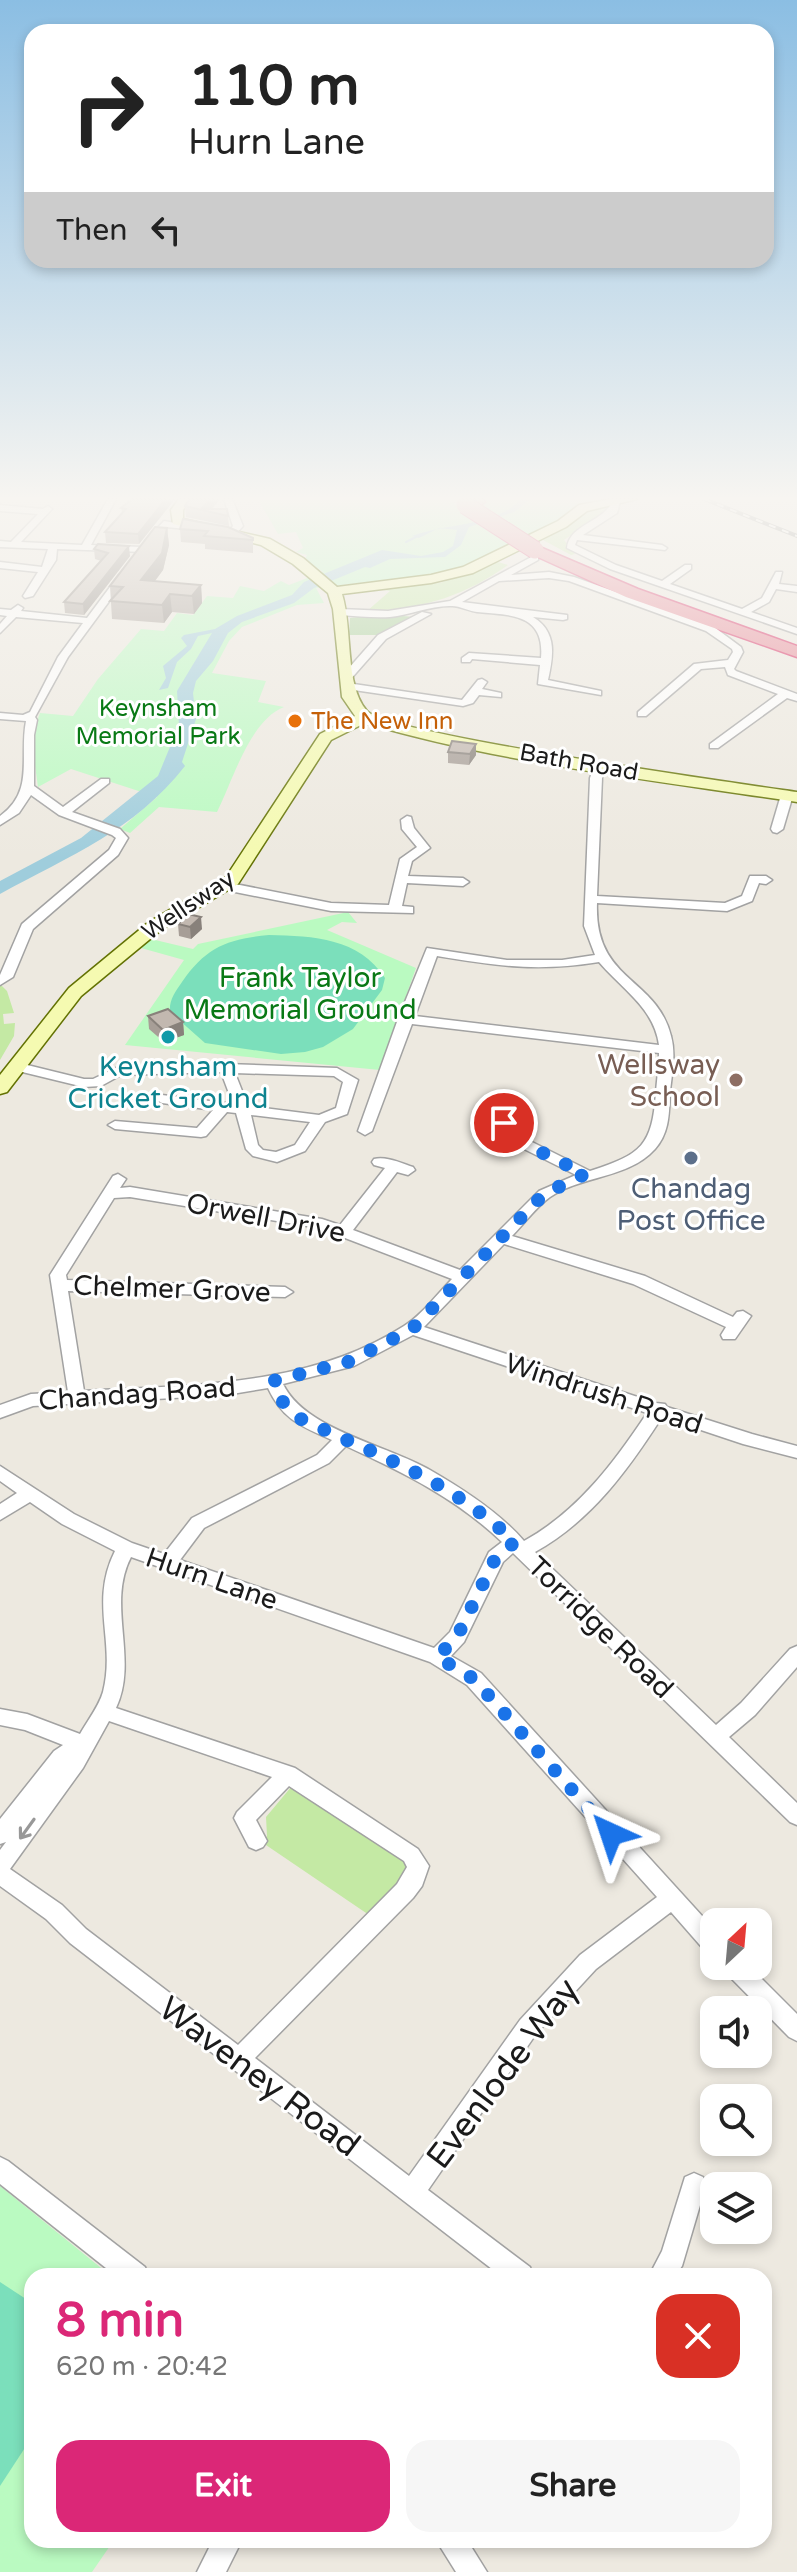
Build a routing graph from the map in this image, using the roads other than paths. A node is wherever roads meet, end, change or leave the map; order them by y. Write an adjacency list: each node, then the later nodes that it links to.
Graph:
1 (68, 619): 9 (street)
2 (341, 619): 16 (main road)
3 (419, 619): 16 (street)
4 (529, 619): 14 (street)
5 (682, 619): 15 (street)
6 (705, 619): 12 (highway)
7 (729, 619): 11 (highway)
8 (763, 619): 10 (street)
9 (89, 621): 22 (street)
10 (797, 631)
11 (797, 643)
12 (797, 652)
13 (466, 660): 14 (street)
14 (548, 662): 17 (street)
15 (732, 663): 19 (street); 20 (street)
16 (351, 673): 18 (street); 23 (main road)
17 (597, 693)
18 (497, 695)
19 (791, 696): 24 (street)
20 (642, 714)
21 (0, 716): 22 (street)
22 (29, 717): 27 (street)
23 (364, 718): 25 (main road, Bath Road); 41 (main road, Wellsway)
24 (714, 746)
25 (600, 767): 28 (main road, Bath Road); 42 (street, Chandag Road)
26 (105, 781): 31 (street)
27 (30, 789): 29 (street); 30 (street)
28 (792, 796): 34 (street)
29 (46, 803): 30 (street); 31 (street)
30 (21, 806): 32 (street)
31 (63, 813): 44 (street)
32 (5, 818): 35 (street)
33 (407, 820): 37 (street)
34 (777, 829)
35 (0, 830)
36 (438, 847): 37 (street)
37 (424, 848): 38 (street)
38 (401, 879): 40 (street); 41 (street)
39 (754, 879): 42 (street)
40 (463, 882)
41 (225, 886): 47 (main road, Wellsway)
42 (591, 899): 43 (street, Chandag Road)
43 (601, 958): 45 (street); 46 (street, Chandag Road)
44 (0, 981)
45 (405, 1019): 46 (street); 56 (street)
46 (666, 1050): 58 (street, Chandag Road)
47 (15, 1066): 48 (street); 49 (main road, Wellsway)
48 (226, 1068): 53 (street); 54 (street)
49 (0, 1088)
50 (162, 1099): 52 (street)
51 (506, 1103): 58 (street)
52 (224, 1107): 53 (street); 55 (street)
53 (242, 1110): 54 (street); 54 (street)
54 (320, 1119)
55 (115, 1125)
56 (365, 1131)
57 (394, 1166): 59 (street)
58 (585, 1174): 60 (street, Chandag Road)
59 (345, 1230): 61 (street, Orwell Drive); 62 (street, Orwell Drive)
60 (501, 1238): 61 (street, Chandag Road); 64 (street)
61 (462, 1277): 65 (street, Chandag Road)
62 (58, 1285): 63 (street, Chelmer Grove); 67 (street)
63 (285, 1292)
64 (736, 1325)
65 (412, 1329): 66 (street, Chandag Road); 68 (street, Windrush Road)
66 (273, 1381): 67 (street, Chandag Road); 70 (street, Torridge Road)
67 (77, 1398): 69 (street, Chandag Road)
68 (659, 1408): 71 (street, Windrush Road); 75 (street)
69 (0, 1412)
70 (344, 1438): 75 (street, Torridge Road); 77 (street)
71 (797, 1452)
72 (0, 1472): 73 (street, Hurn Lane)
73 (29, 1494): 74 (street); 76 (street, Hurn Lane)
74 (0, 1513)
75 (519, 1546): 79 (street); 82 (street, Torridge Road)
76 (126, 1548): 77 (street, Hurn Lane); 80 (street)
77 (169, 1561): 79 (street, Hurn Lane)
78 (797, 1654): 82 (street)
79 (437, 1657): 90 (street, Hurn Lane)
80 (102, 1711): 83 (street); 84 (street)
81 (0, 1717): 83 (street)
82 (714, 1738): 85 (street, Torridge Road)
83 (81, 1743): 86 (street); 88 (street, one-way to 88)
84 (288, 1774): 87 (street); 94 (street)
85 (797, 1816)
86 (0, 1835)
87 (256, 1841)
88 (0, 1867)
89 (0, 1874): 94 (street, Waveney Road)
90 (670, 1900): 91 (street, Hurn Lane); 97 (street, Evenlode Way)
91 (700, 1931)
92 (748, 1980): 93 (street)
93 (797, 2030)
94 (238, 2060): 97 (street, Waveney Road)
95 (0, 2169): 98 (street)
96 (694, 2185): 100 (street)
97 (413, 2191): 99 (street, Waveney Road)
98 (126, 2268)
99 (511, 2268)
100 (666, 2268)
101 (224, 2548): 103 (street)
102 (456, 2548): 104 (street)
103 (211, 2572)
104 (473, 2572)

